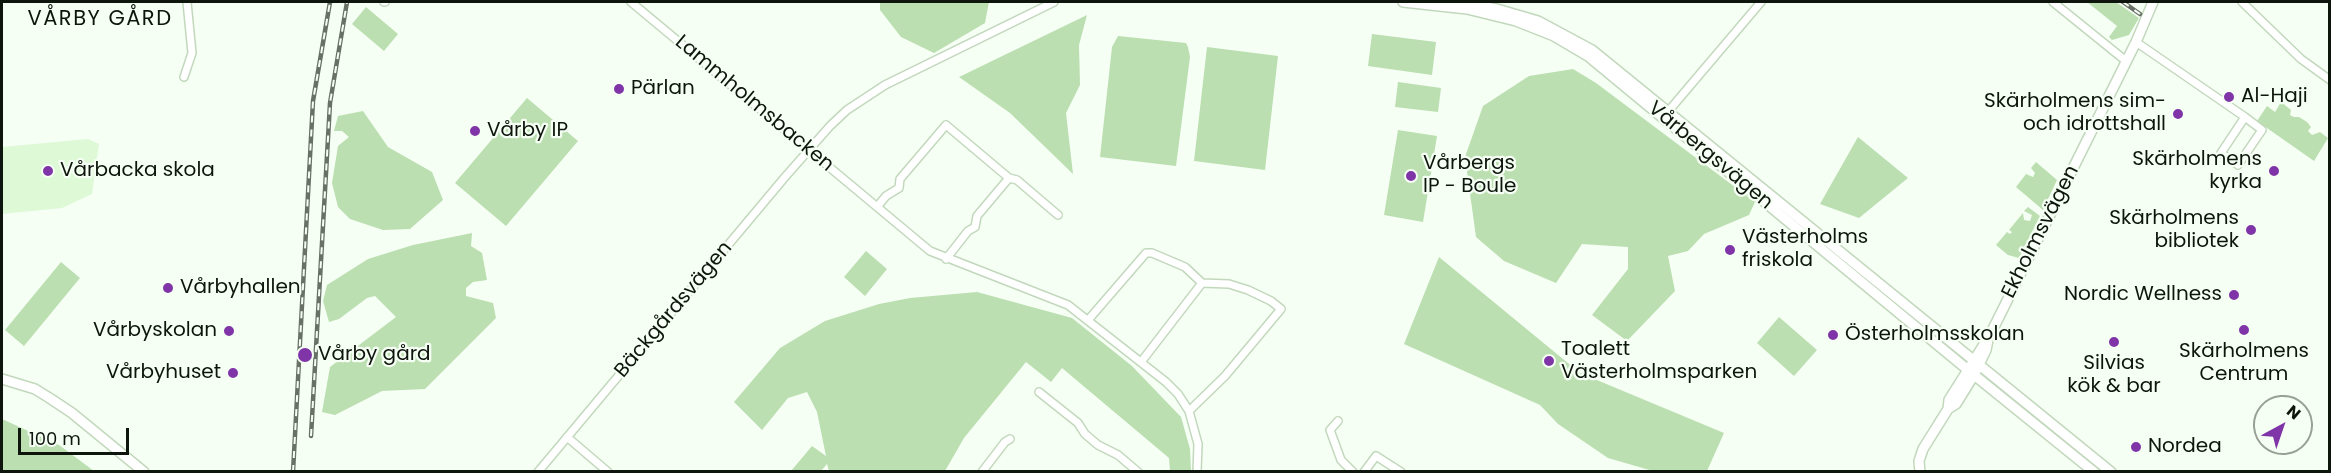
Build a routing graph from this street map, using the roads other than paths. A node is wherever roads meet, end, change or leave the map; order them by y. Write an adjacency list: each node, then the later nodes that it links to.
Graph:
1 (187, 2): 12 (street)
2 (631, 2): 16 (street, Lammholmsbacken)
3 (1054, 2): 16 (street, Bäckgårdsvägen)
4 (1402, 2): 14 (street, Vårbergsvägen)
5 (1455, 2): 14 (street, Vårbergsvägen)
6 (1761, 2): 14 (street)
7 (2054, 2): 11 (street)
8 (2153, 2): 10 (street, Ekholmsvägen)
9 (2242, 2): 13 (street)
10 (2136, 42): 11 (street, Ekholmsvägen); 15 (street)
11 (2127, 61): 24 (street, Ekholmsvägen)
12 (184, 77)
13 (2330, 80)
14 (1666, 114): 24 (street, Vårbergsvägen)
15 (2245, 117): 15 (street)
16 (809, 149): 18 (street, Lammholmsbacken); 29 (street, Bäckgårdsvägen)
17 (1009, 178): 18 (street); 19 (street); 20 (street)
18 (877, 207): 20 (street, Lammholmsbacken)
19 (1059, 214)
20 (946, 259): 22 (street, Lammholmsbacken)
21 (1203, 283): 22 (street); 23 (street); 27 (street)
22 (1089, 319): 23 (street, Lammholmsbacken)
23 (1142, 362): 27 (street, Lammholmsbacken)
24 (1973, 368): 40 (street, Ekholmsvägen); 41 (street, Vårbergsvägen); 42 (street, Vårbergsvägen)
25 (2, 380): 31 (street)
26 (1040, 392): 35 (street)
27 (1189, 411): 36 (street, Lammholmsbacken)
28 (1338, 421): 37 (street)
29 (567, 437): 32 (street, Bäckgårdsvägen); 33 (street)
30 (1010, 440): 34 (street)
31 (144, 471)
32 (538, 471)
33 (608, 471)
34 (982, 471)
35 (1138, 471)
36 (1197, 471)
37 (1353, 471)
38 (1364, 471): 39 (street)
39 (1401, 471)
40 (1920, 471)
41 (2094, 471)
42 (2111, 471)

